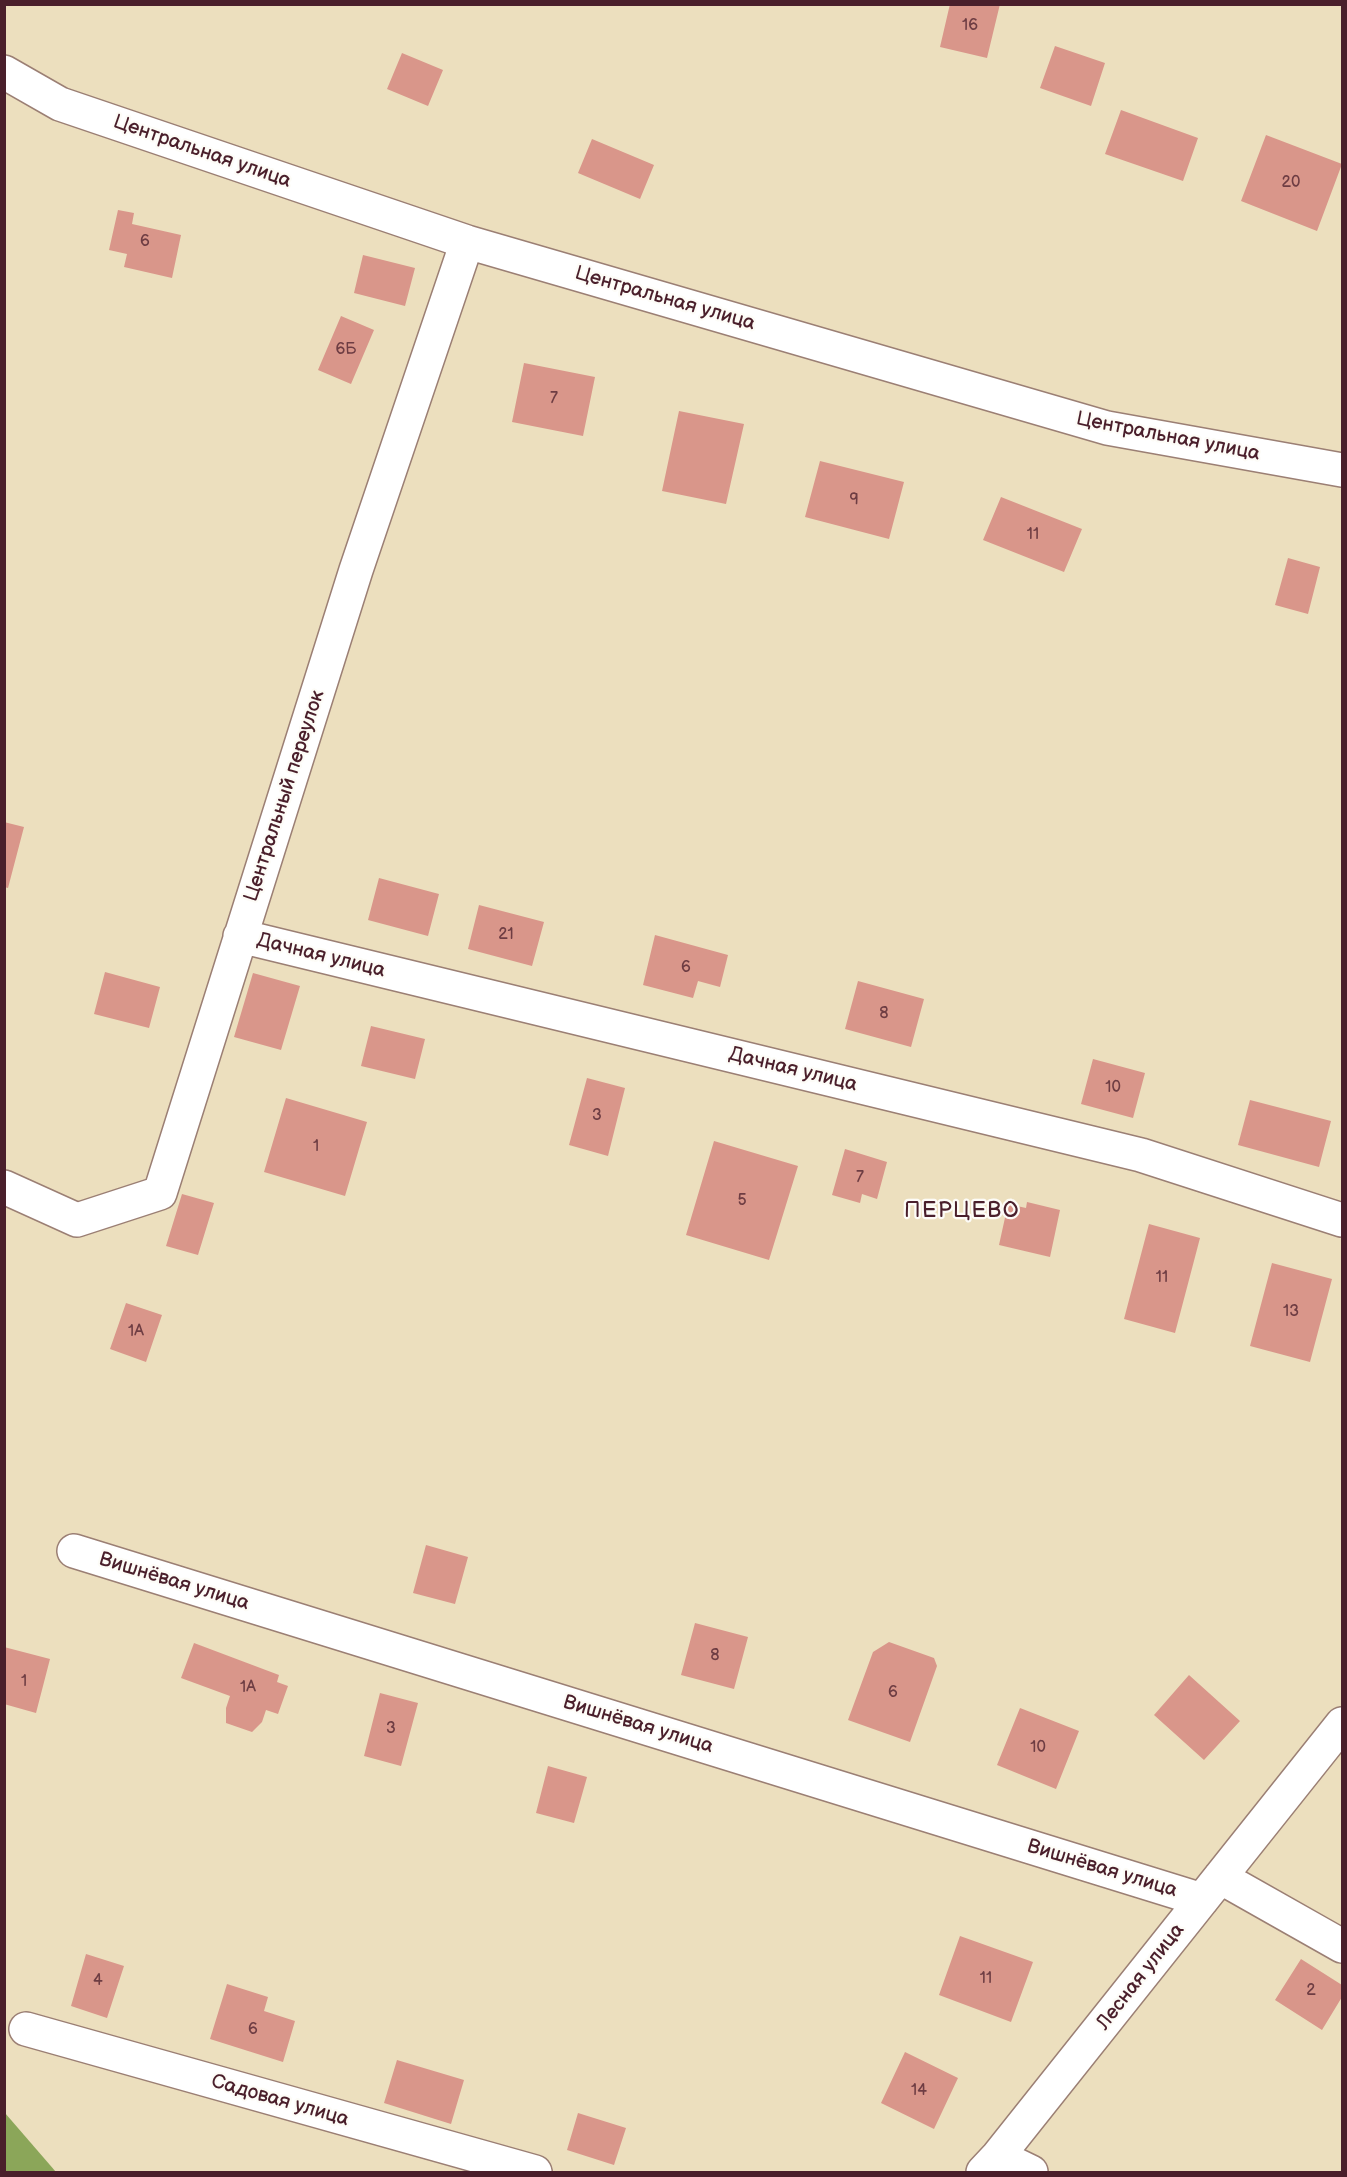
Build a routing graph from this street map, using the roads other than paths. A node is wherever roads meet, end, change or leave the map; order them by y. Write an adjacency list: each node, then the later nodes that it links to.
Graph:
1 (4, 72): 2 (street, Центральная улица)
2 (467, 242): 3 (street, Центральная улица); 4 (street, Центральный переулок)
3 (1342, 470)
4 (240, 936): 5 (street, Центральный переулок); 6 (street, Дачная улица)
5 (4, 1187)
6 (1342, 1220)
7 (74, 1551): 9 (street, Вишнёвая улица)
8 (1342, 1724): 9 (street, Лесная улица)
9 (1211, 1889): 10 (street, Вишнёвая улица); 12 (street, Лесная улица)
10 (1342, 1946)
11 (26, 2029): 13 (street, Садовая улица)
12 (991, 2164): 14 (street)
13 (535, 2172)
14 (1031, 2172)

